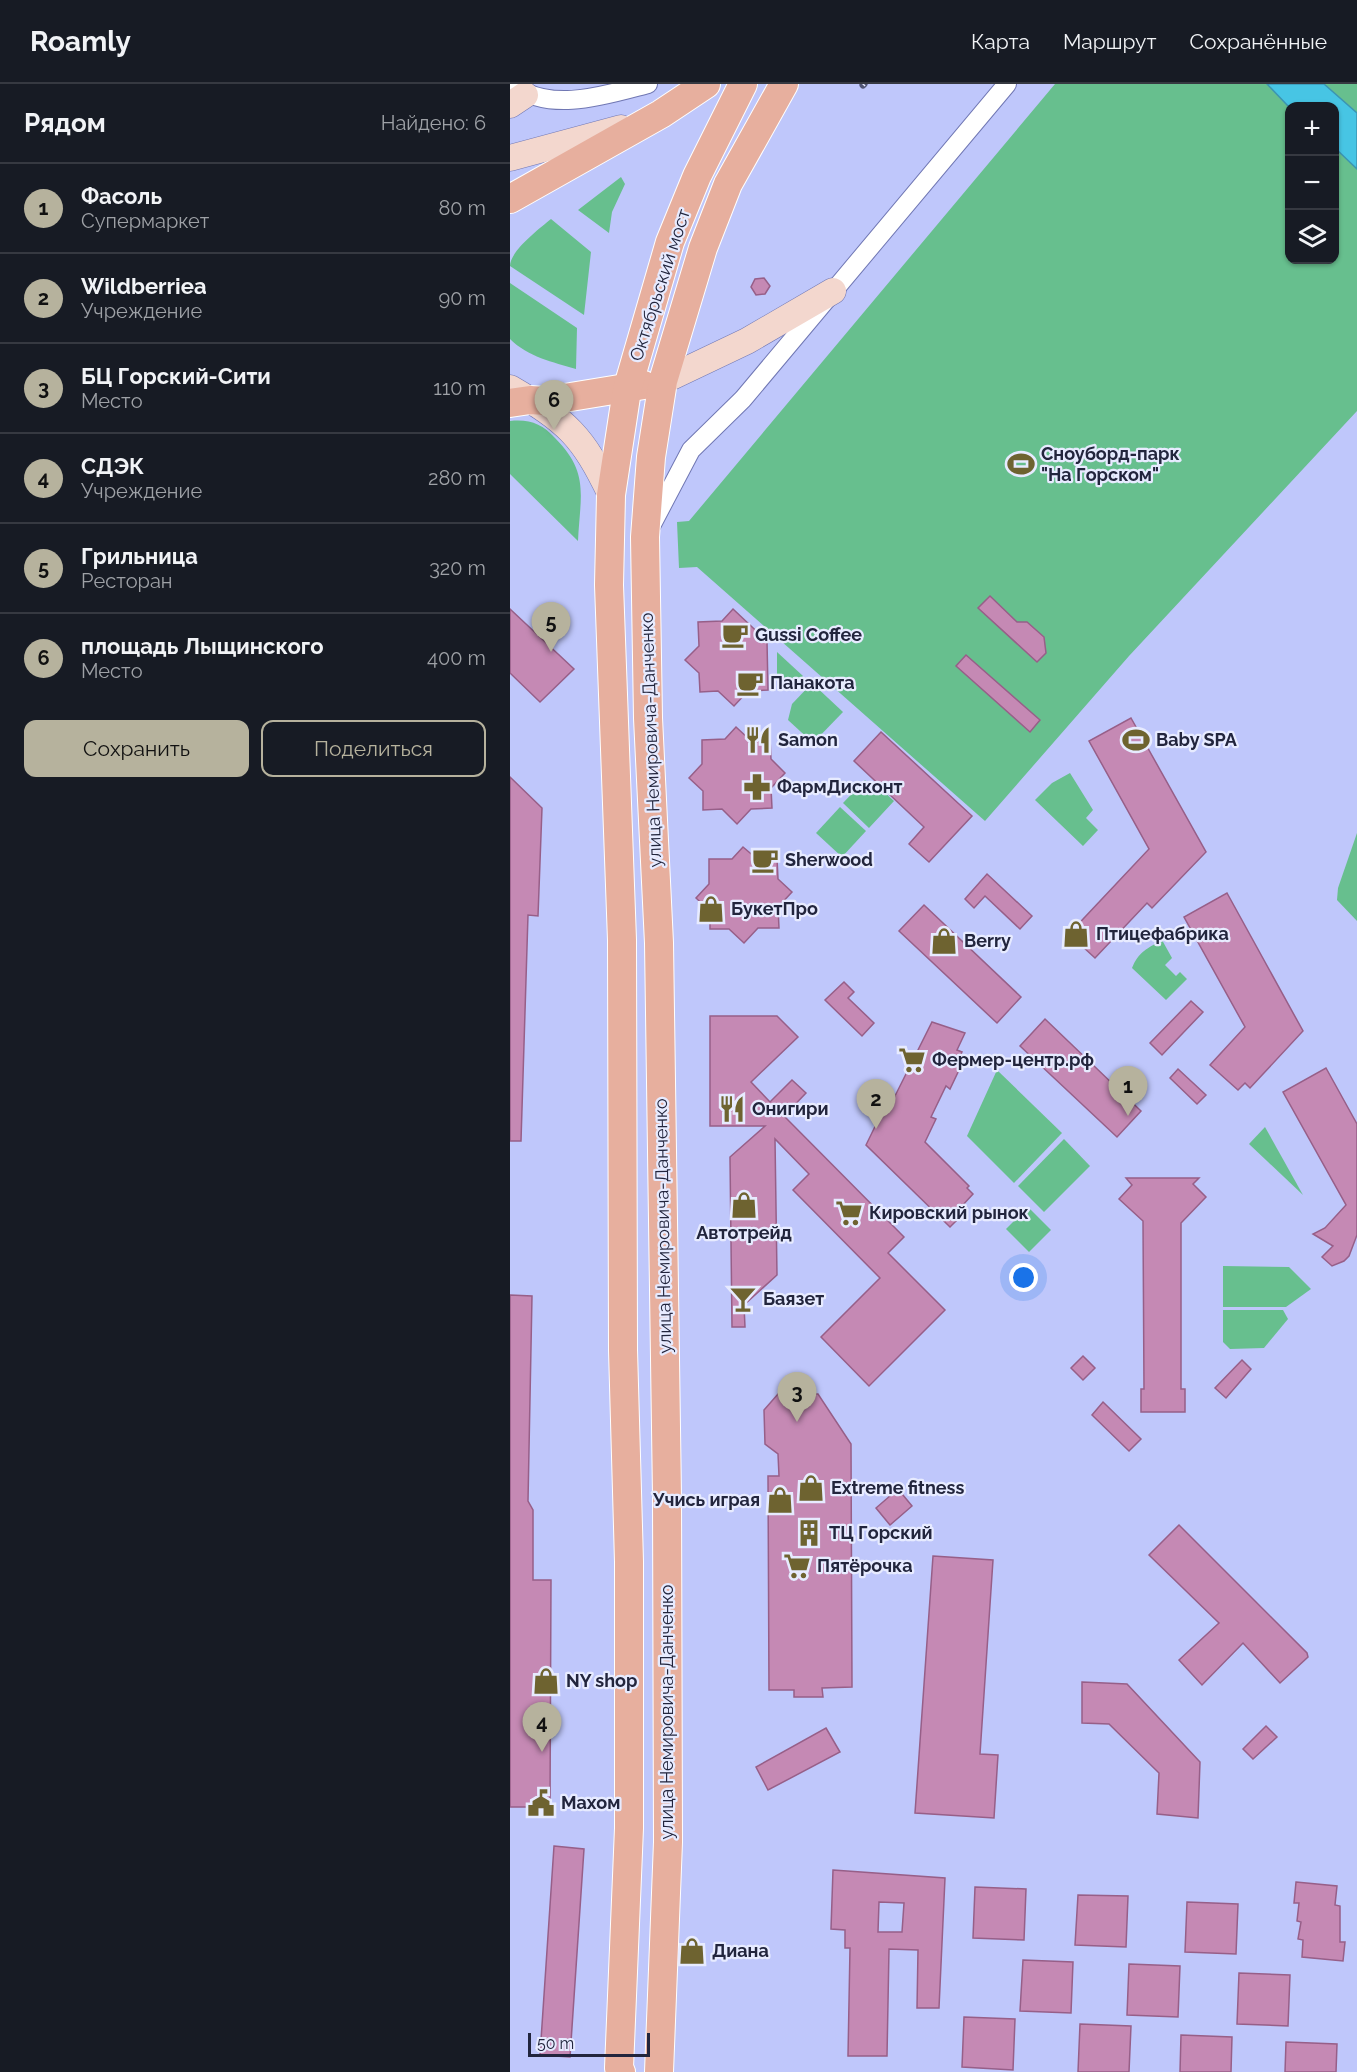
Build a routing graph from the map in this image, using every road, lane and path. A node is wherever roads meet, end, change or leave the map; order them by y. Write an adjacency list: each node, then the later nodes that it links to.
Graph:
1 (648, 84): 6 (street)
2 (706, 84): 7 (main road)
3 (743, 84): 12 (main road, Октябрьский мост)
4 (784, 84): 11 (main road, Октябрьский мост)
5 (1007, 84): 10 (street)
6 (525, 90)
7 (661, 114): 8 (main road); 9 (main road)
8 (510, 158)
9 (510, 199)
10 (833, 291): 11 (main road); 15 (street)
11 (663, 381): 12 (main road); 15 (main road, улица Немировича-Данченко)
12 (627, 390): 13 (main road); 14 (main road, улица Немировича-Данченко)
13 (517, 397): 14 (main road)
14 (611, 495): 16 (main road, улица Немировича-Данченко)
15 (645, 537): 17 (main road, улица Немировича-Данченко)
16 (621, 2072)
17 (659, 2072)

